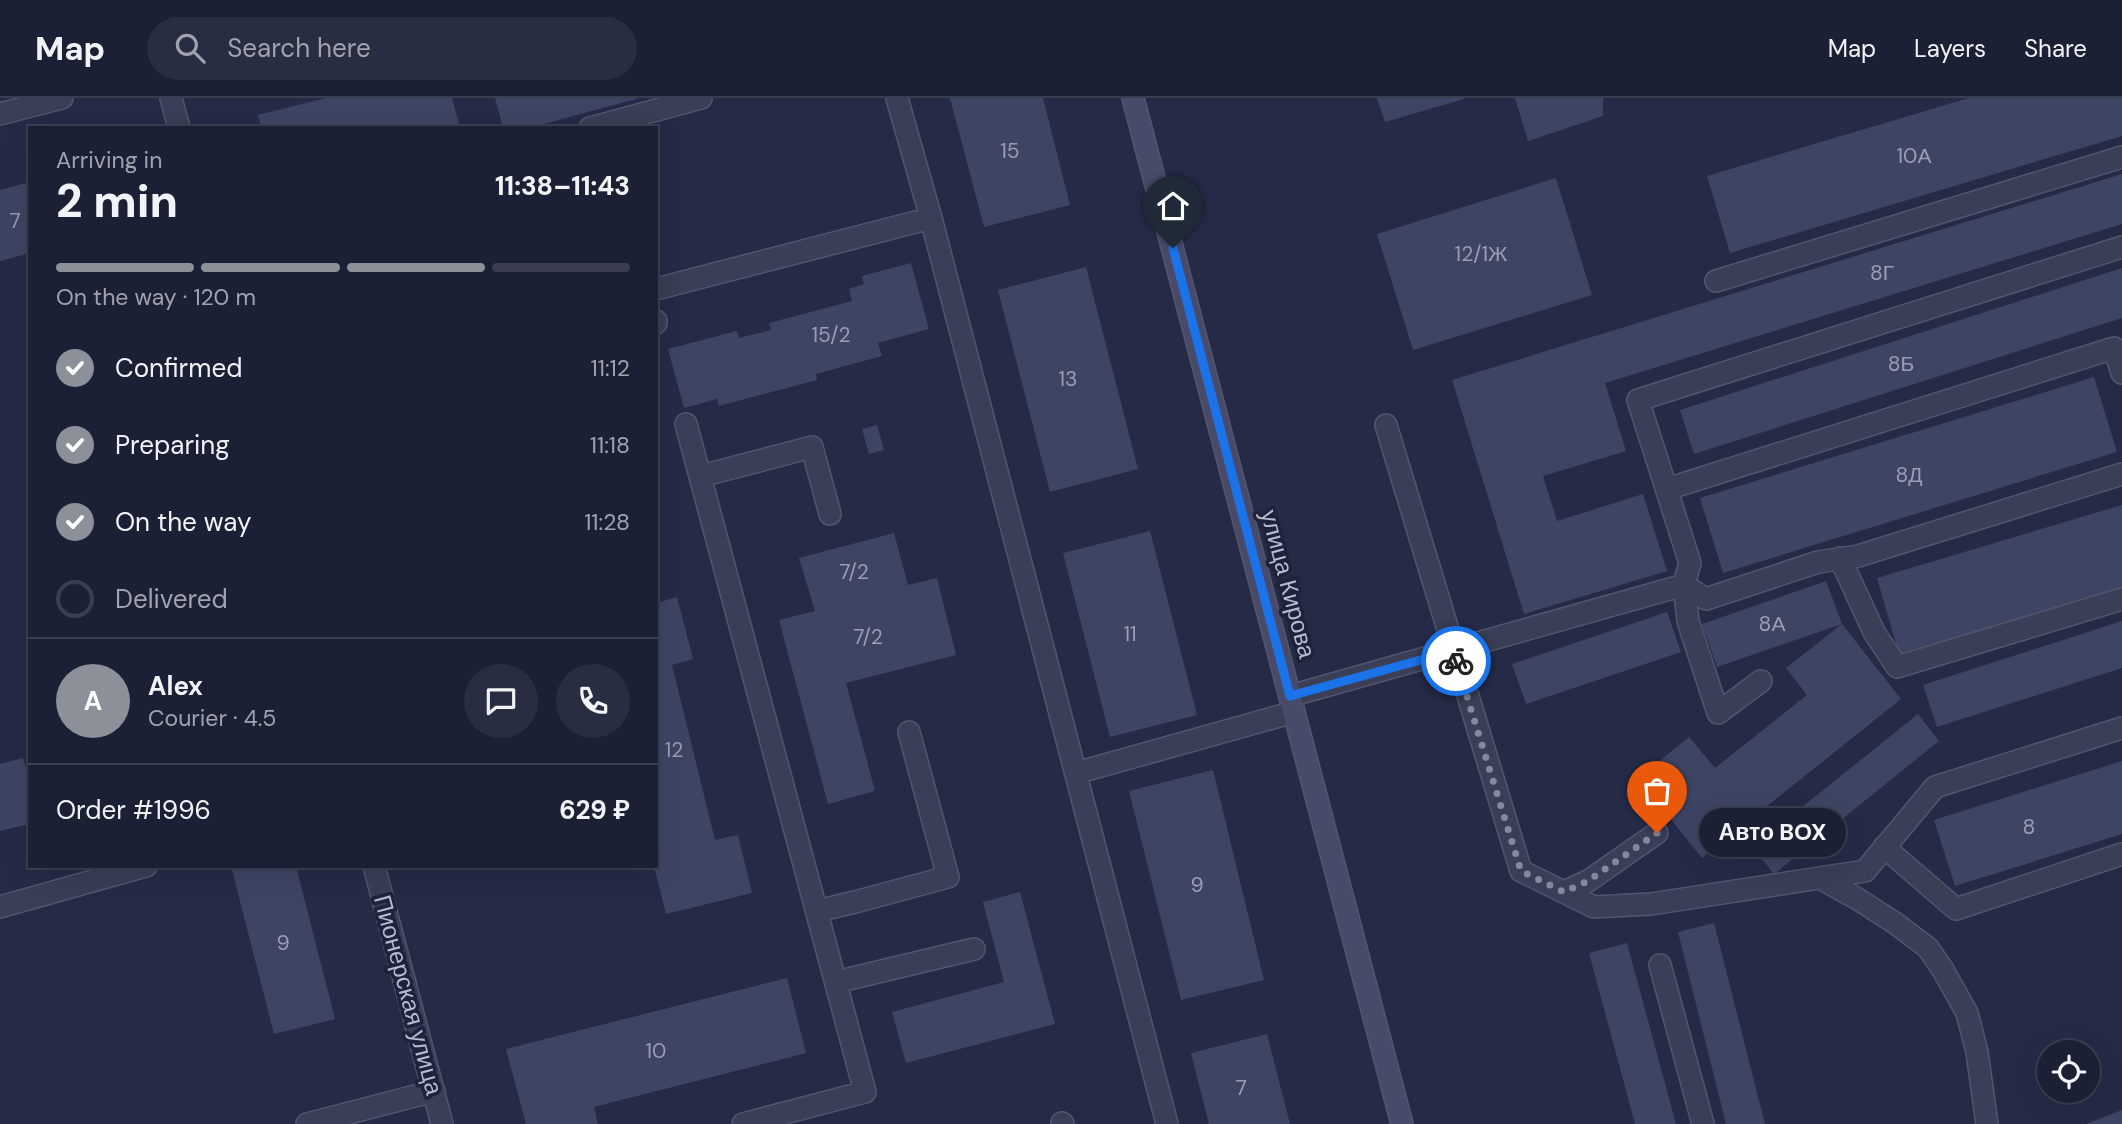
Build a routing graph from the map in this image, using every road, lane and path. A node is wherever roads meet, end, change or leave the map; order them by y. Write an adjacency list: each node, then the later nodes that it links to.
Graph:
1 (62, 98): 6 (street)
2 (171, 98): 7 (street)
3 (701, 98): 8 (street)
4 (897, 98): 10 (street)
5 (1133, 98): 26 (main road, улица Кирова)
6 (0, 114)
7 (178, 126)
8 (597, 126)
9 (2122, 156): 12 (street)
10 (931, 218): 13 (street); 29 (street)
11 (2122, 247): 19 (street)
12 (1716, 281)
13 (658, 288)
14 (2122, 373): 19 (street)
15 (686, 424): 18 (street)
16 (1386, 425): 24 (street)
17 (2122, 474): 21 (street)
18 (701, 476): 20 (street); 38 (street)
19 (1667, 489): 22 (street)
20 (830, 514)
21 (1840, 558): 22 (street); 23 (street)
22 (1684, 585): 24 (street); 25 (street)
23 (2122, 599)
24 (1453, 651): 26 (street); 36 (street)
25 (1761, 681)
26 (1292, 704): 29 (street); 47 (main road, улица Кирова)
27 (2122, 728): 31 (street)
28 (909, 732): 38 (street)
29 (1076, 773): 46 (street)
30 (1657, 833): 36 (street)
31 (1884, 847): 32 (street); 35 (street)
32 (2122, 854)
33 (139, 868): 37 (street)
34 (375, 868): 42 (street, Пионерская улица)
35 (1820, 878): 36 (street); 49 (street)
36 (1564, 892)
37 (0, 907)
38 (817, 911): 41 (street)
39 (974, 949): 41 (street)
40 (1660, 965): 48 (street)
41 (836, 982): 45 (street)
42 (434, 1091): 43 (street); 44 (street, Пионерская улица)
43 (307, 1124)
44 (442, 1124)
45 (743, 1124)
46 (1167, 1124)
47 (1402, 1124)
48 (1703, 1124)
49 (1987, 1124)

